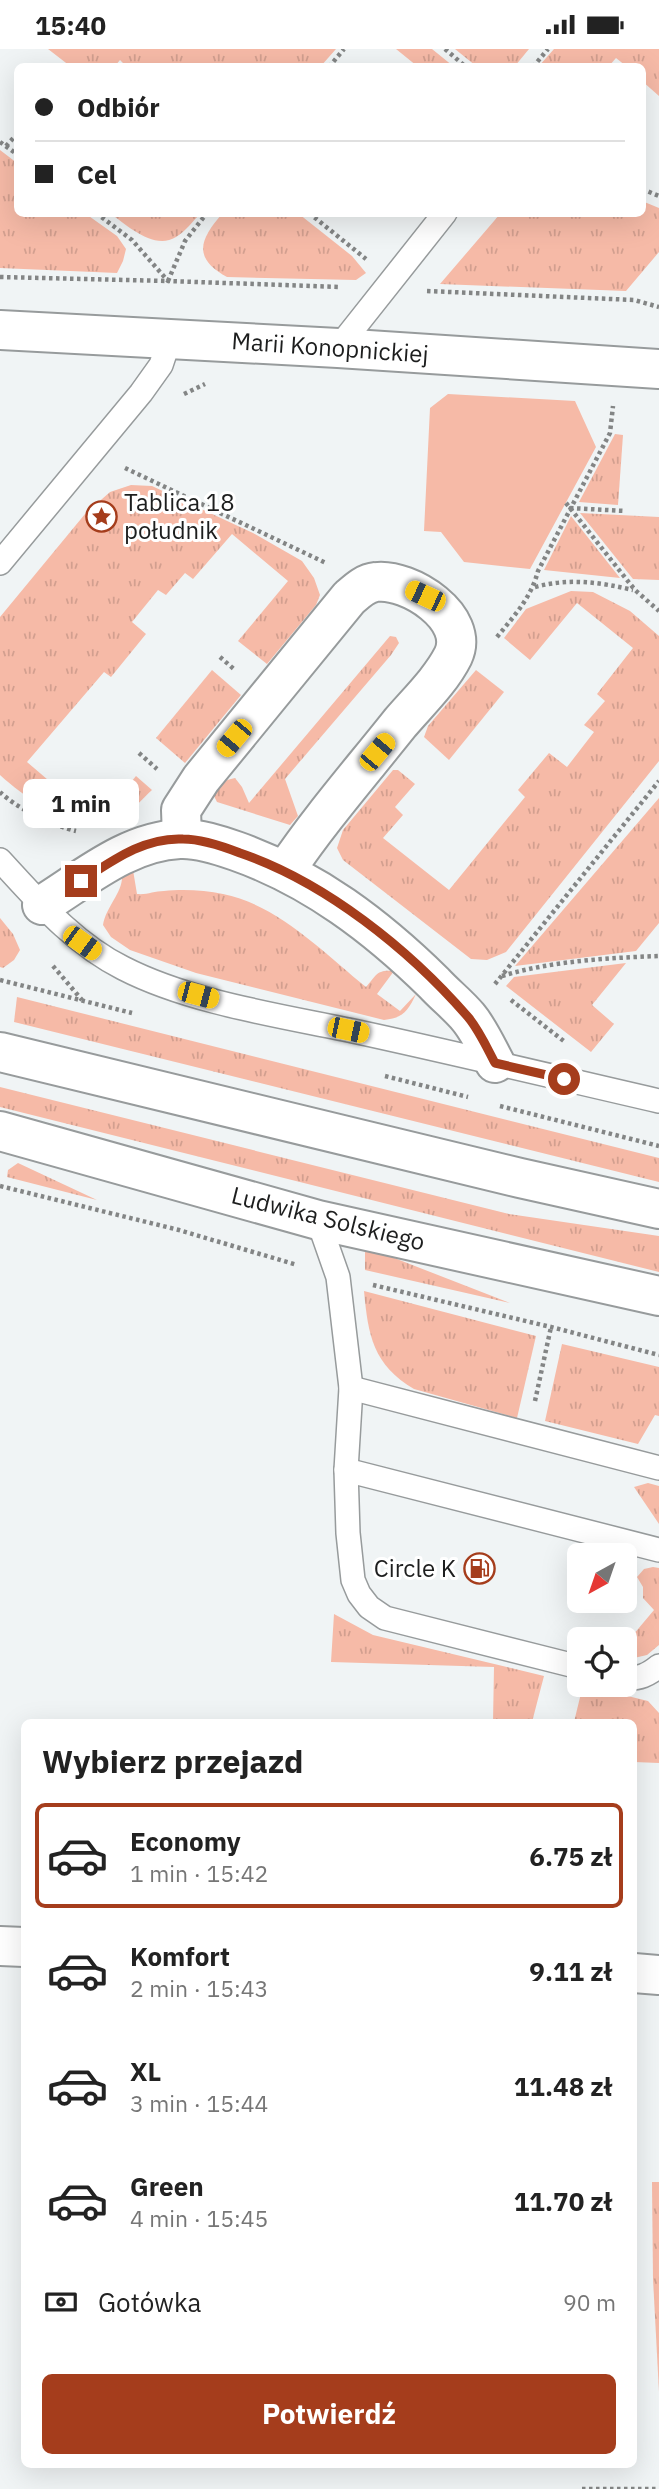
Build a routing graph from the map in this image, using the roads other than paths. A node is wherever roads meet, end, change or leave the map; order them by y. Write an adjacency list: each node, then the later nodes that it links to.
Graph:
1 (442, 217): 4 (lane)
2 (0, 330): 3 (street, Marii Konopnickiej)
3 (170, 338): 4 (street, Marii Konopnickiej); 6 (lane)
4 (338, 348): 5 (street, Marii Konopnickiej)
5 (659, 369)
6 (0, 563)
7 (182, 838): 9 (street); 9 (street); 10 (street)
8 (0, 860): 10 (lane)
9 (285, 871): 12 (street)
10 (42, 905): 12 (lane)
11 (0, 1052): 15 (street)
12 (495, 1063): 13 (lane)
13 (659, 1101)
14 (0, 1131): 16 (street, Ludwika Solskiego)
15 (659, 1209)
16 (318, 1220): 17 (street, Ludwika Solskiego); 18 (lane)
17 (659, 1296)
18 (351, 1388): 19 (lane); 20 (lane)
19 (659, 1468)
20 (346, 1470): 21 (lane); 22 (lane)
21 (659, 1550)
22 (567, 1664)
23 (659, 1666): 24 (lane)
24 (637, 1678)
25 (0, 1946): 26 (street)
26 (21, 1947)
27 (637, 1973): 28 (street)
28 (659, 1975)

